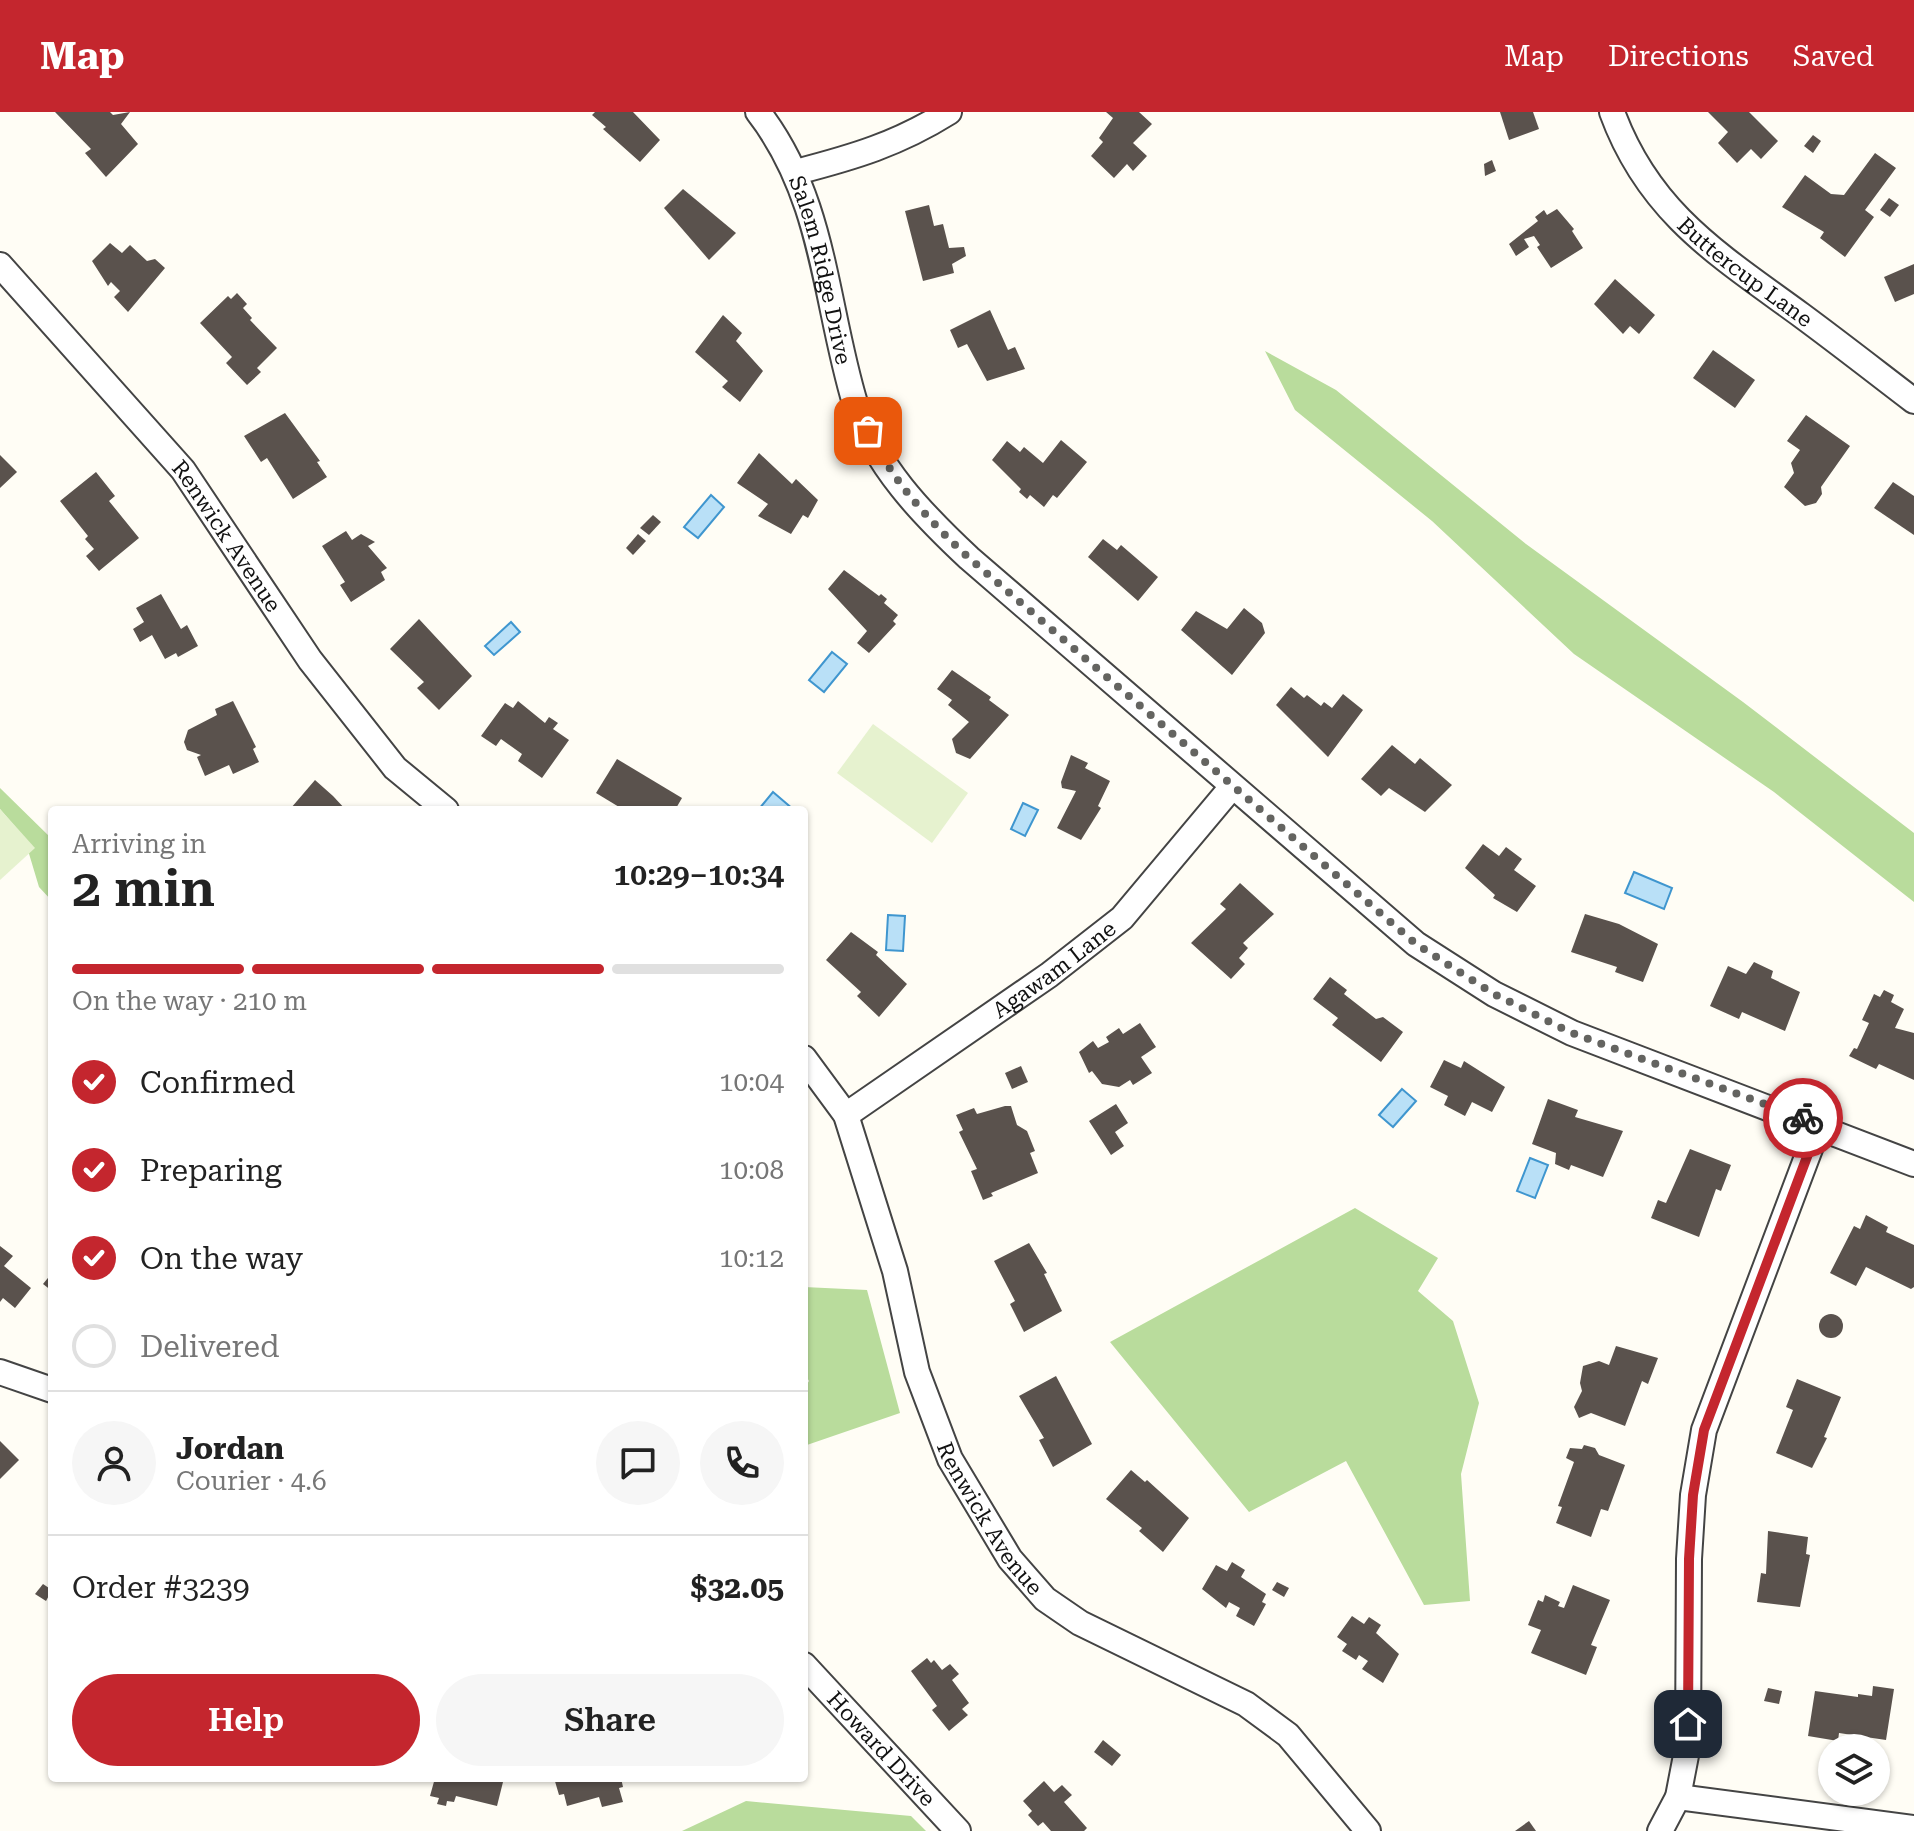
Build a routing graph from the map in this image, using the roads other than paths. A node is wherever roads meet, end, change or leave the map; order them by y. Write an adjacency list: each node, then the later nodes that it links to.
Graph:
1 (758, 112): 4 (street, Salem Ridge Drive)
2 (949, 112): 4 (street)
3 (1612, 112): 6 (street, Buttercup Lane)
4 (796, 172): 7 (street, Salem Ridge Drive)
5 (0, 265): 8 (street, Renwick Avenue)
6 (1914, 401)
7 (1231, 788): 10 (street, Agawam Lane); 11 (street, Salem Ridge Drive)
8 (441, 806)
9 (808, 1063): 10 (street, Renwick Avenue)
10 (846, 1115): 19 (street, Renwick Avenue)
11 (1819, 1125): 12 (street, Salem Ridge Drive); 16 (street)
12 (1914, 1164)
13 (0, 1372): 14 (street)
14 (48, 1389)
15 (808, 1669): 18 (street, Howard Drive)
16 (1678, 1797): 17 (street); 20 (street)
17 (1914, 1828)
18 (958, 1831)
19 (1368, 1831)
20 (1660, 1831)

